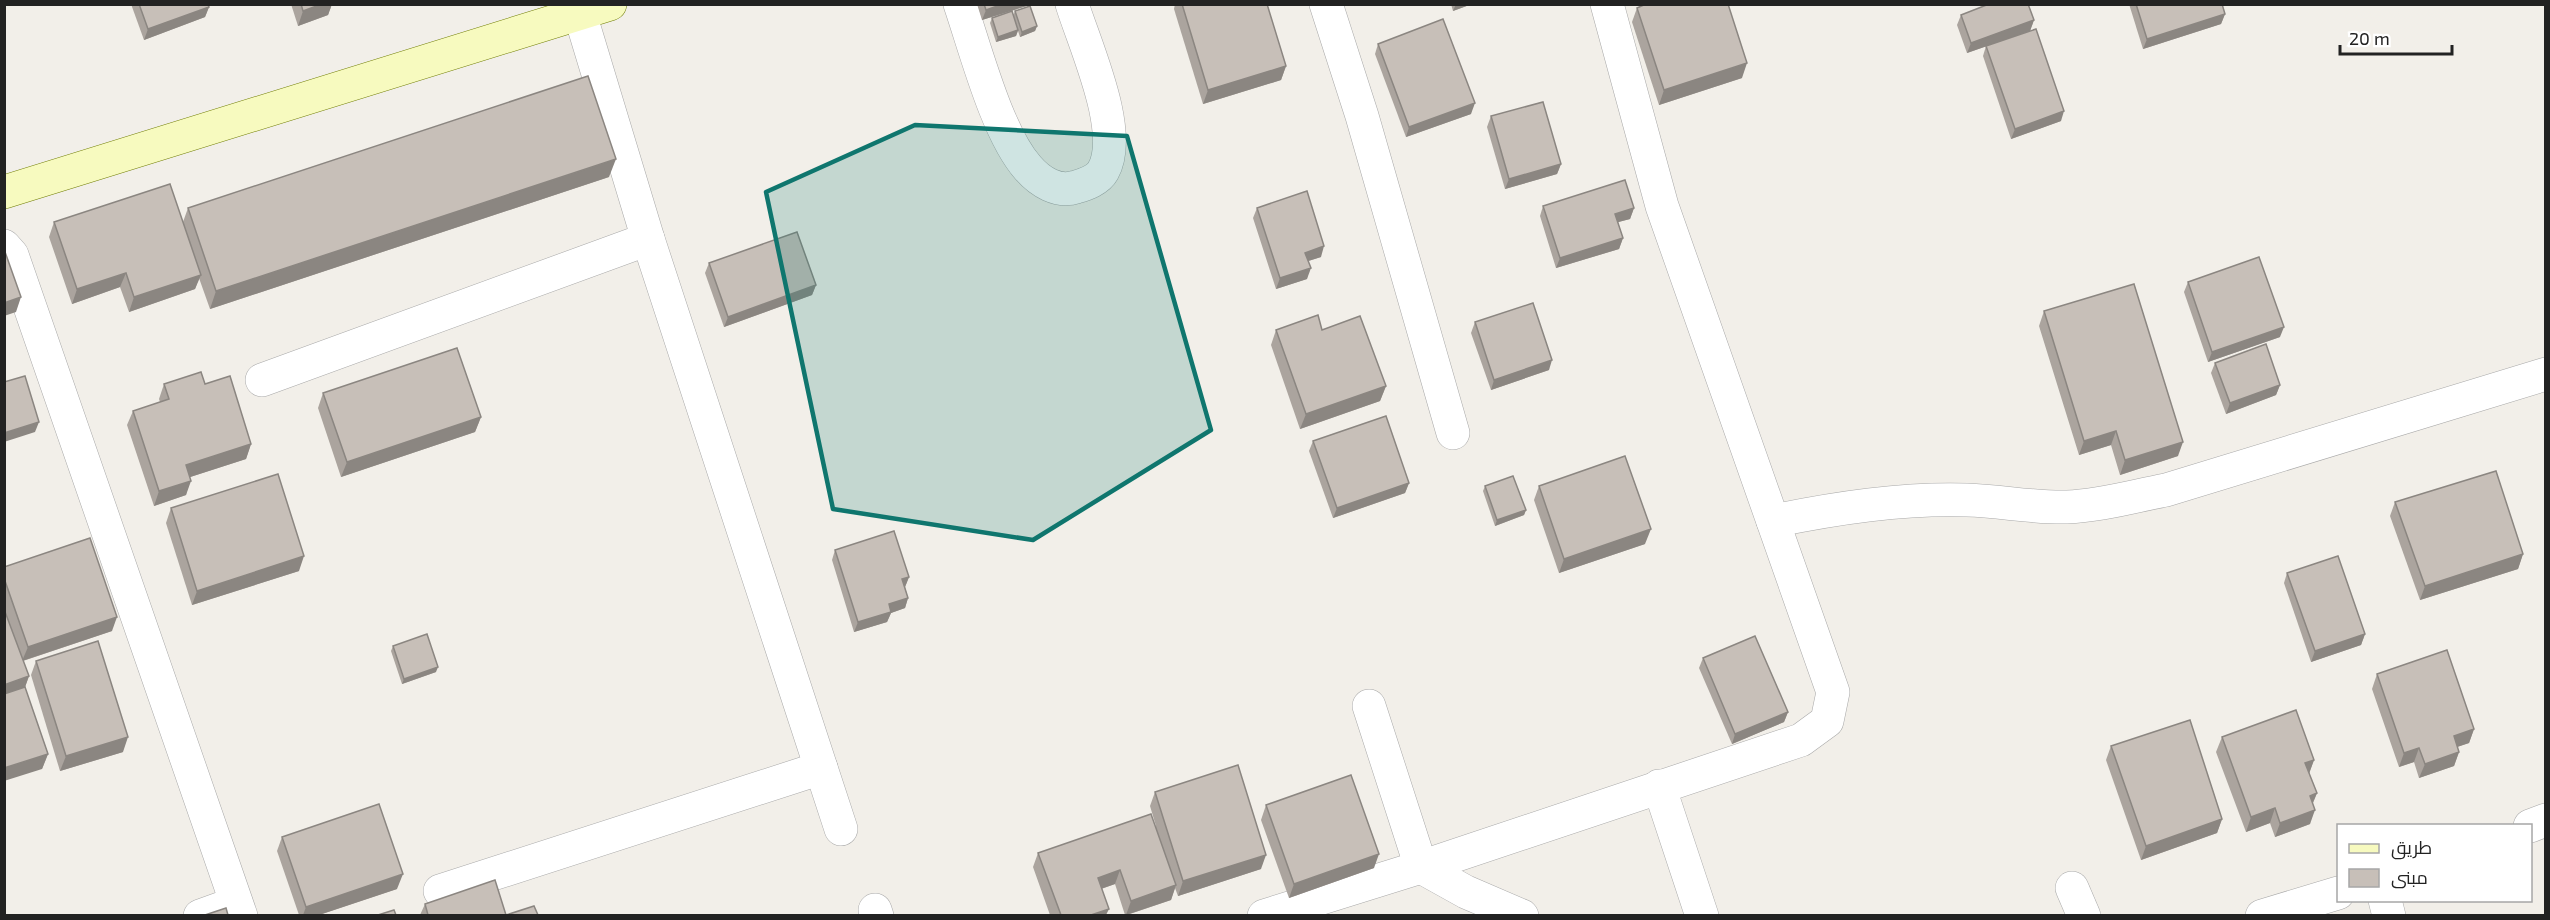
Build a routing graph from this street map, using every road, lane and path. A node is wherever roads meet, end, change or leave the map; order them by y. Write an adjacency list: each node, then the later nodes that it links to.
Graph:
1 (960, 4): 2 (street)
2 (1072, 4)
3 (1326, 4): 11 (street)
4 (1607, 4): 12 (street)
5 (593, 8): 6 (main road); 7 (street)
6 (4, 192)
7 (648, 240): 10 (street); 14 (street)
8 (4, 246): 20 (street)
9 (2546, 374): 12 (street)
10 (261, 380)
11 (1453, 433)
12 (1773, 521): 15 (street)
13 (1370, 706): 17 (street)
14 (821, 768): 16 (street); 18 (street)
15 (1659, 786): 17 (street); 24 (street)
16 (841, 829)
17 (1420, 867): 22 (street); 23 (street)
18 (440, 891)
19 (2337, 893): 25 (street)
20 (238, 909): 21 (street)
21 (200, 915)
22 (1264, 915)
23 (1522, 915)
24 (1702, 915)
25 (2262, 915)

